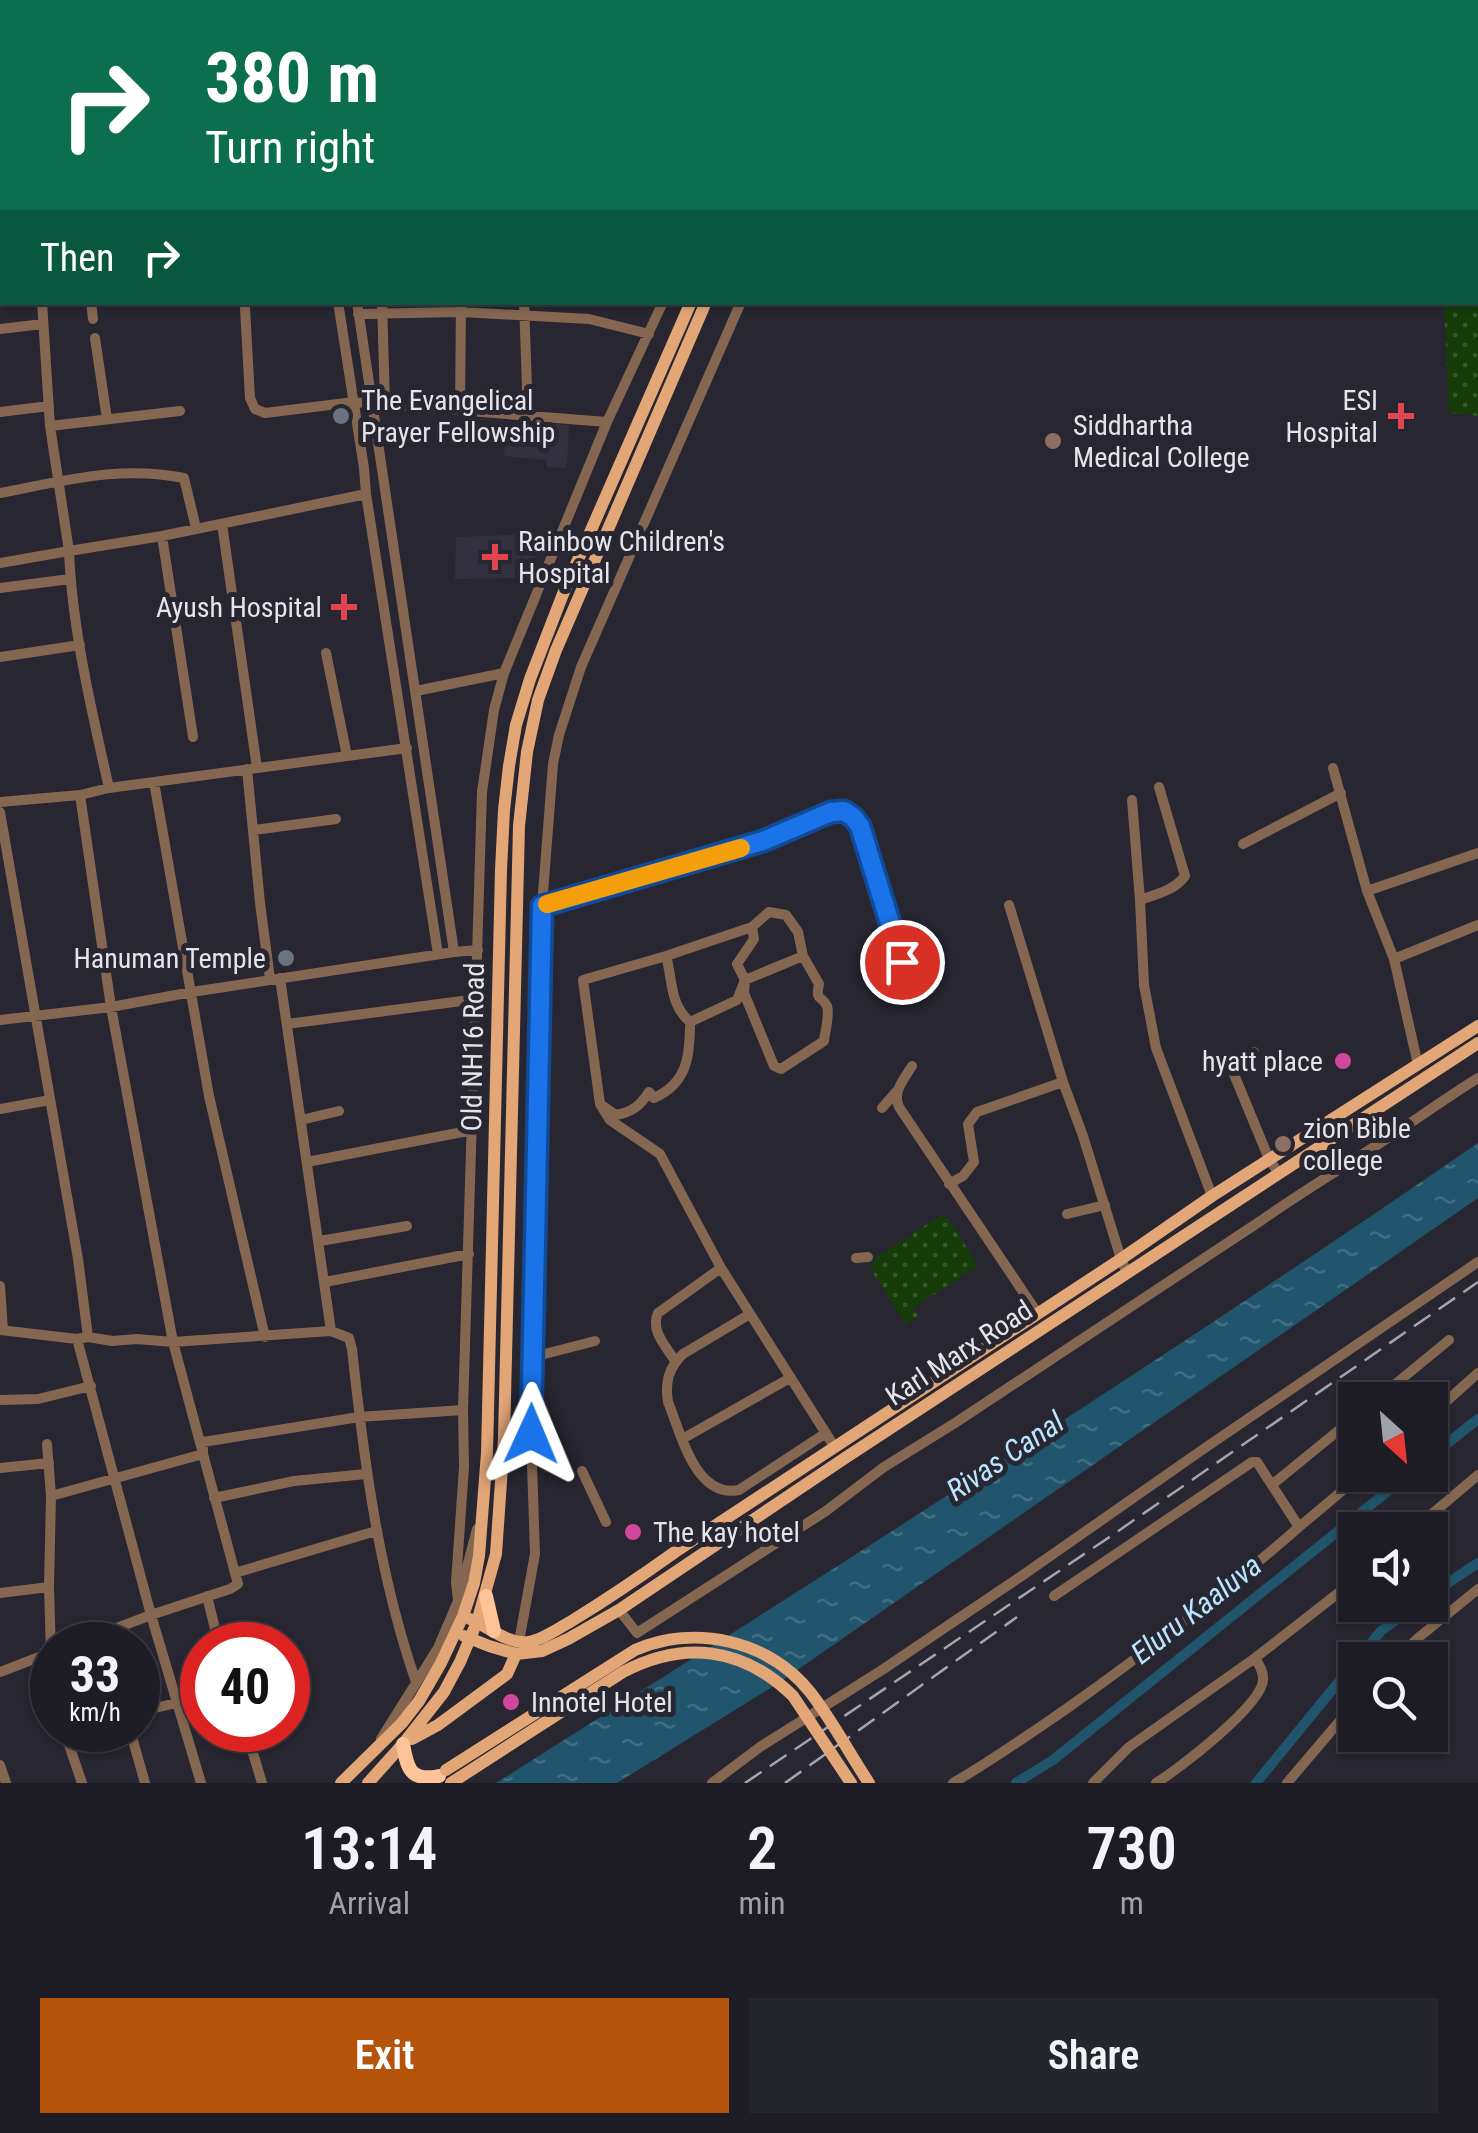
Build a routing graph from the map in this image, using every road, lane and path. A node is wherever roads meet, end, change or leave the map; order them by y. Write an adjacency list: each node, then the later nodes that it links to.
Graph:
1 (42, 305): 15 (street)
2 (91, 305): 14 (street)
3 (338, 305): 19 (street)
4 (524, 305): 13 (street)
5 (662, 305): 17 (street)
6 (690, 305): 151 (main road, Old NH16 Road)
7 (705, 305): 163 (main road, Old NH16 Road)
8 (739, 305): 66 (street)
9 (382, 307): 10 (street); 12 (street); 21 (street)
10 (460, 307): 13 (street); 23 (street)
11 (244, 308): 19 (street)
12 (357, 308): 20 (street)
13 (524, 316): 17 (street); 26 (street)
14 (93, 319)
15 (43, 324): 16 (street); 22 (street)
16 (0, 330)
17 (649, 334): 28 (street)
18 (95, 338): 27 (street)
19 (354, 402): 20 (street); 32 (street)
20 (371, 403): 21 (street); 45 (street)
21 (385, 404): 23 (street)
22 (49, 406): 25 (street); 29 (street)
23 (460, 410): 26 (street)
24 (180, 411): 27 (street)
25 (0, 412)
26 (528, 416): 28 (street)
27 (107, 419): 29 (street)
28 (608, 422): 43 (street)
29 (50, 426): 30 (street)
30 (58, 482): 31 (street); 34 (street); 36 (street)
31 (0, 493)
32 (366, 494): 33 (street); 44 (street)
33 (222, 524): 34 (street); 50 (street)
34 (196, 528): 35 (street)
35 (162, 536): 36 (street); 46 (street)
36 (69, 551): 37 (street); 38 (street)
37 (0, 563)
38 (70, 578): 39 (street); 40 (street)
39 (0, 588)
40 (80, 645): 42 (street); 51 (street)
41 (326, 653): 48 (street)
42 (0, 657)
43 (504, 673): 45 (street); 69 (street)
44 (396, 682): 45 (street); 47 (street)
45 (415, 685): 70 (street)
46 (193, 737)
47 (407, 748): 48 (street); 71 (street)
48 (346, 756): 50 (street)
49 (1334, 768): 54 (street)
50 (252, 769): 52 (street); 60 (street)
51 (107, 780): 52 (street); 55 (street)
52 (154, 782): 78 (street)
53 (1159, 787): 64 (street)
54 (1341, 793): 61 (street); 63 (street)
55 (80, 795): 57 (street); 80 (street)
56 (1132, 800): 64 (street)
57 (0, 802)
58 (0, 812): 81 (street)
59 (336, 818): 60 (street)
60 (254, 830): 75 (street)
61 (1243, 844)
62 (1478, 853): 63 (street)
63 (1368, 890): 74 (street)
64 (1140, 900): 103 (street)
65 (1009, 905): 90 (street)
66 (542, 906): 77 (street); 124 (street)
67 (1478, 926): 74 (street)
68 (752, 928): 72 (street); 73 (street); 76 (street)
69 (478, 950): 70 (street); 79 (street)
70 (454, 952): 71 (street)
71 (438, 954): 75 (street)
72 (666, 956): 83 (street); 93 (street)
73 (803, 956): 76 (street); 76 (street)
74 (1394, 960): 87 (street)
75 (275, 978): 78 (street); 84 (street)
76 (745, 980): 83 (street)
77 (911, 991)
78 (192, 992): 80 (street); 119 (street)
79 (477, 999): 84 (street); 98 (street)
80 (111, 1008): 81 (street); 123 (street)
81 (34, 1015): 82 (street); 92 (street)
82 (0, 1020)
83 (690, 1022): 93 (street)
84 (287, 1024): 97 (street)
85 (1475, 1036): 87 (main road, Karl Marx Road); 101 (main road, Karl Marx Road)
86 (1254, 1052): 99 (street)
87 (1418, 1065): 99 (main road, Karl Marx Road)
88 (912, 1066): 91 (street)
89 (1478, 1078): 166 (street)
90 (1063, 1082): 102 (street); 104 (street)
91 (897, 1091): 94 (street); 102 (street)
92 (50, 1100): 95 (street); 120 (street)
93 (600, 1104): 111 (street)
94 (882, 1108)
95 (0, 1109)
96 (338, 1111): 97 (street)
97 (300, 1120): 100 (street)
98 (473, 1130): 100 (street); 108 (street)
99 (1270, 1159): 101 (street); 103 (main road, Karl Marx Road)
100 (307, 1162): 107 (street)
101 (1279, 1174): 112 (main road, Karl Marx Road)
102 (949, 1184): 116 (street)
103 (1212, 1196): 109 (main road, Karl Marx Road)
104 (1105, 1205): 105 (street); 109 (street)
105 (1068, 1214)
106 (407, 1226): 107 (street)
107 (320, 1241): 113 (street)
108 (469, 1254): 113 (street); 133 (street)
109 (1121, 1259): 112 (street); 116 (main road, Karl Marx Road)
110 (1478, 1262): 200 (street)
111 (721, 1268): 115 (street); 125 (street)
112 (1127, 1273): 130 (main road, Karl Marx Road)
113 (326, 1282): 118 (street)
114 (0, 1286): 117 (street)
115 (750, 1314): 125 (street); 127 (street)
116 (1038, 1314): 130 (main road, Karl Marx Road)
117 (2, 1330): 120 (street)
118 (331, 1331): 119 (street); 134 (street)
119 (265, 1337): 123 (street)
120 (83, 1338): 123 (street); 129 (street)
121 (1449, 1340): 128 (street)
122 (595, 1341): 124 (street)
123 (173, 1342): 140 (street)
124 (533, 1356): 177 (street)
125 (676, 1361): 137 (street)
126 (1478, 1373): 132 (street)
127 (790, 1378): 136 (street); 137 (street)
128 (1398, 1382)
129 (91, 1386): 131 (street); 146 (street)
130 (933, 1391): 139 (main road, Karl Marx Road); 152 (main road, Karl Marx Road)
131 (0, 1400)
132 (1448, 1400)
133 (463, 1410): 134 (street); 165 (street)
134 (359, 1417): 140 (street); 144 (street)
135 (1338, 1431): 147 (street)
136 (826, 1433): 137 (street); 139 (street)
137 (684, 1438)
138 (47, 1444): 141 (street)
139 (834, 1446): 152 (main road, Karl Marx Road)
140 (203, 1454): 146 (street); 150 (street)
141 (49, 1463): 142 (street); 149 (street)
142 (0, 1468)
143 (582, 1471): 154 (street)
144 (366, 1474): 150 (street); 156 (street)
145 (1478, 1475): 153 (street)
146 (116, 1480): 149 (street); 167 (street)
147 (1273, 1484): 155 (street); 164 (street)
148 (1340, 1492): 155 (street)
149 (52, 1496): 158 (street)
150 (214, 1498): 157 (street)
151 (484, 1503): 165 (street); 168 (main road, Old NH16 Road)
152 (752, 1511): 166 (main road, Karl Marx Road); 177 (main road, Karl Marx Road)
153 (1434, 1512)
154 (606, 1522)
155 (1299, 1527): 203 (street)
156 (376, 1531): 157 (street); 181 (street)
157 (235, 1573): 162 (street)
158 (49, 1587): 160 (street); 169 (street)
159 (1478, 1589): 176 (street)
160 (0, 1593)
161 (1338, 1593): 178 (street)
162 (206, 1596): 167 (street); 171 (street)
163 (486, 1596): 172 (main road, Old NH16 Road); 174 (highway)
164 (1054, 1596)
165 (458, 1601): 181 (street)
166 (619, 1610): 177 (main road, Karl Marx Road)
167 (151, 1615): 170 (street); 182 (street)
168 (463, 1616): 172 (main road); 173 (main road, Old NH16 Road)
169 (51, 1622)
170 (133, 1622)
171 (213, 1622)
172 (477, 1622): 174 (main road); 175 (main road, Old NH16 Road)
173 (456, 1631): 175 (main road); 189 (main road, Old NH16 Road)
174 (494, 1631): 177 (main road)
175 (470, 1638): 177 (main road); 185 (main road, Old NH16 Road)
176 (1414, 1642)
177 (517, 1648): 185 (main road)
178 (1255, 1658): 193 (street); 204 (street)
179 (30, 1661): 180 (street)
180 (0, 1672)
181 (416, 1682): 189 (street)
182 (176, 1703): 183 (street); 196 (street)
183 (160, 1707)
184 (1338, 1723): 205 (street)
185 (403, 1744): 191 (highway); 199 (main road, Old NH16 Road)
186 (71, 1752): 192 (street)
187 (136, 1752): 195 (street)
188 (253, 1752): 197 (street)
189 (370, 1757): 198 (main road, Old NH16 Road)
190 (0, 1765): 194 (street)
191 (441, 1778): 201 (main road, bridge); 202 (main road, bridge)
192 (80, 1782)
193 (1095, 1782)
194 (6, 1783)
195 (145, 1783)
196 (200, 1783)
197 (262, 1783)
198 (341, 1783)
199 (368, 1783)
200 (712, 1783)
201 (851, 1783)
202 (869, 1783)
203 (953, 1783)
204 (1156, 1783)
205 (1286, 1783)

